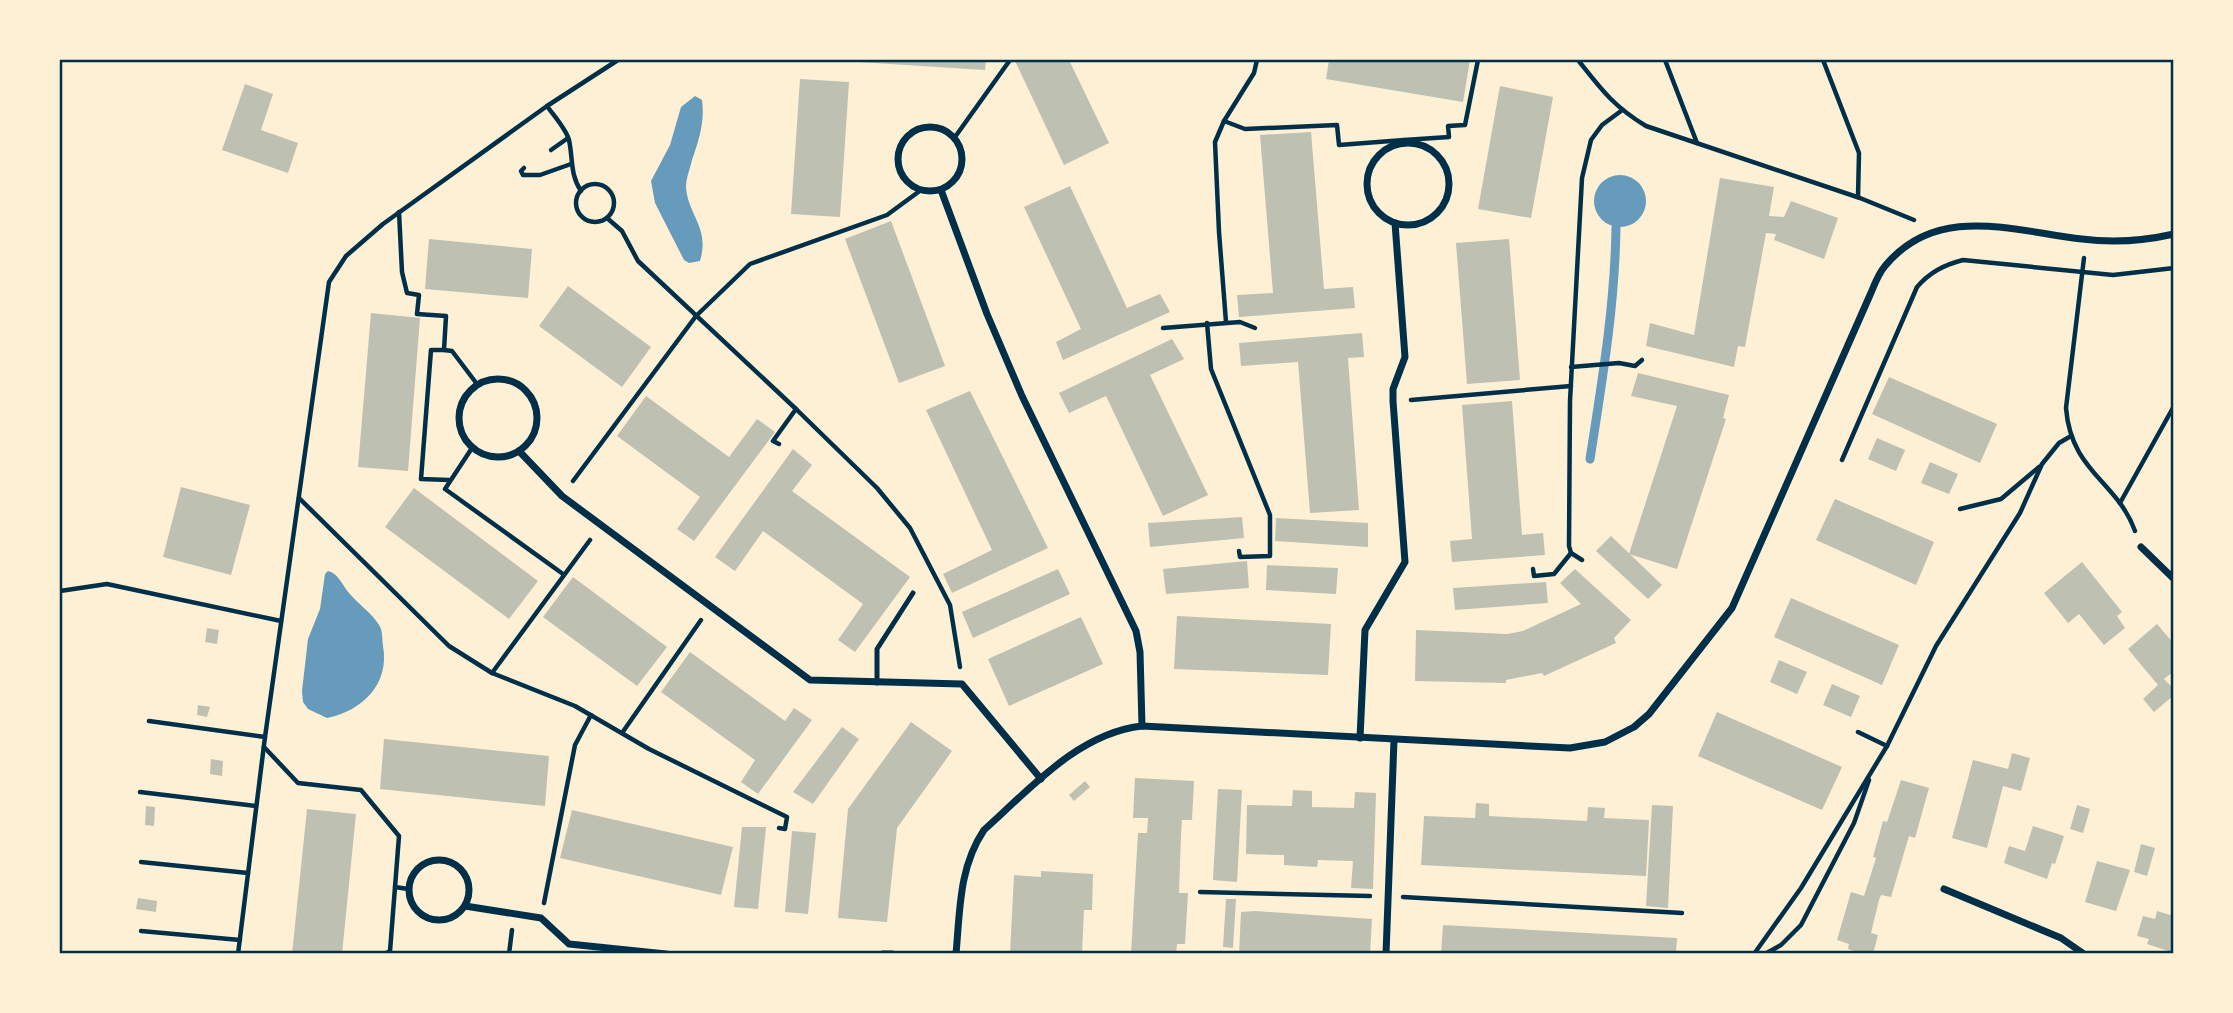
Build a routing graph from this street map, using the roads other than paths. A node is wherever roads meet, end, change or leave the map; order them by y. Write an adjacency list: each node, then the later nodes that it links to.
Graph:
1 (941, 190): 1 (street); 9 (street)
2 (1395, 223): 2 (street); 10 (street)
3 (2174, 234): 11 (street)
4 (519, 452): 4 (street); 8 (street)
5 (2141, 547): 6 (street)
6 (2174, 579)
7 (913, 593): 8 (lane)
8 (877, 682): 12 (street)
9 (1142, 726): 10 (street); 12 (street)
10 (1360, 738): 11 (street)
11 (1394, 740): 19 (street)
12 (1041, 779): 18 (street)
13 (1944, 889): 20 (street)
14 (465, 906): 14 (street); 15 (street)
15 (666, 954)
16 (883, 954): 17 (street)
17 (892, 954)
18 (956, 954)
19 (1387, 954)
20 (2084, 954)

